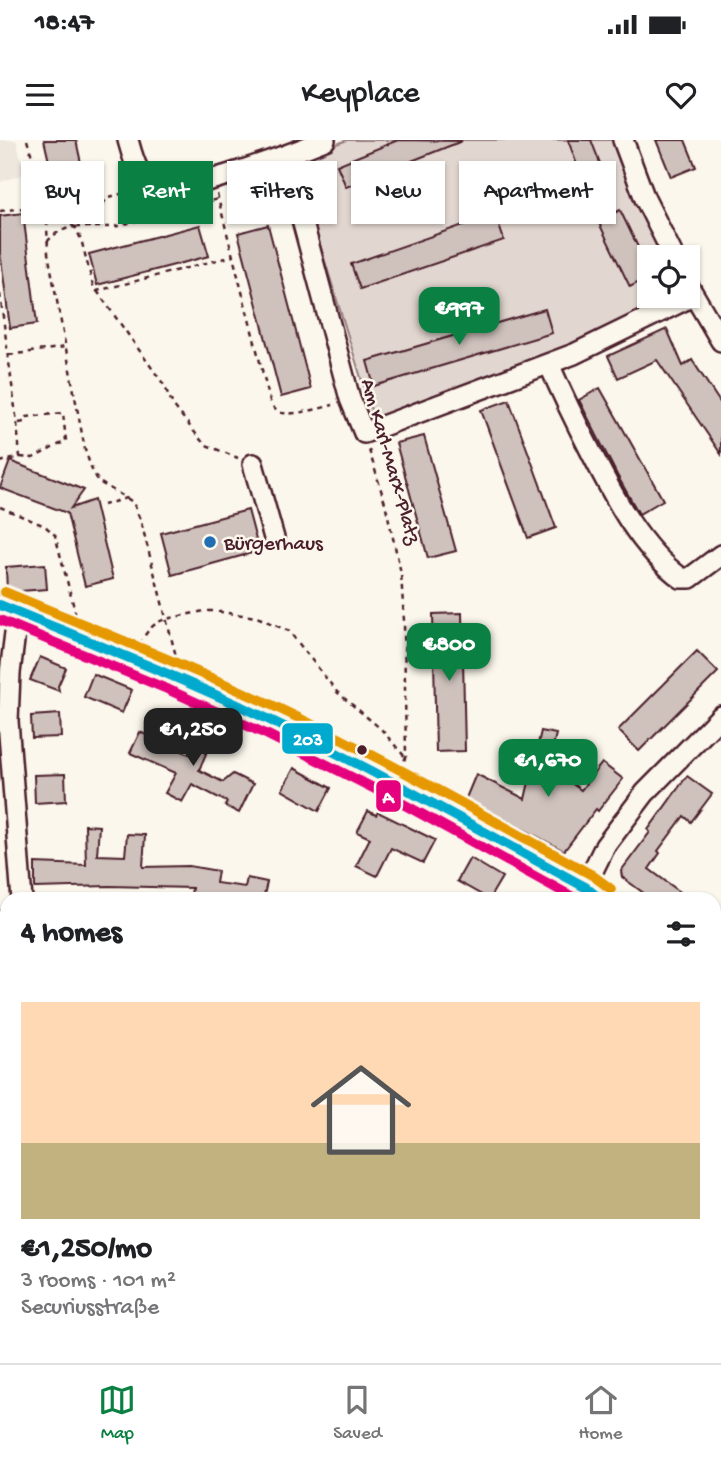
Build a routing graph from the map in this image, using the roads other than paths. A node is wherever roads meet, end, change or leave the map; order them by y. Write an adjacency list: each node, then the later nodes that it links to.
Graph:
1 (128, 140): 4 (street)
2 (325, 140): 4 (street)
3 (623, 140): 5 (street)
4 (285, 156): 9 (street, Am Karl-Marx-Platz)
5 (668, 245)
6 (700, 306): 8 (street)
7 (659, 308): 9 (street)
8 (721, 341)
9 (549, 364): 12 (street)
10 (253, 464): 11 (street)
11 (274, 538)
12 (721, 555)
13 (0, 605): 14 (street)
14 (21, 614): 16 (street); 17 (street)
15 (721, 716): 18 (street)
16 (21, 892)
17 (580, 892)
18 (582, 892)

